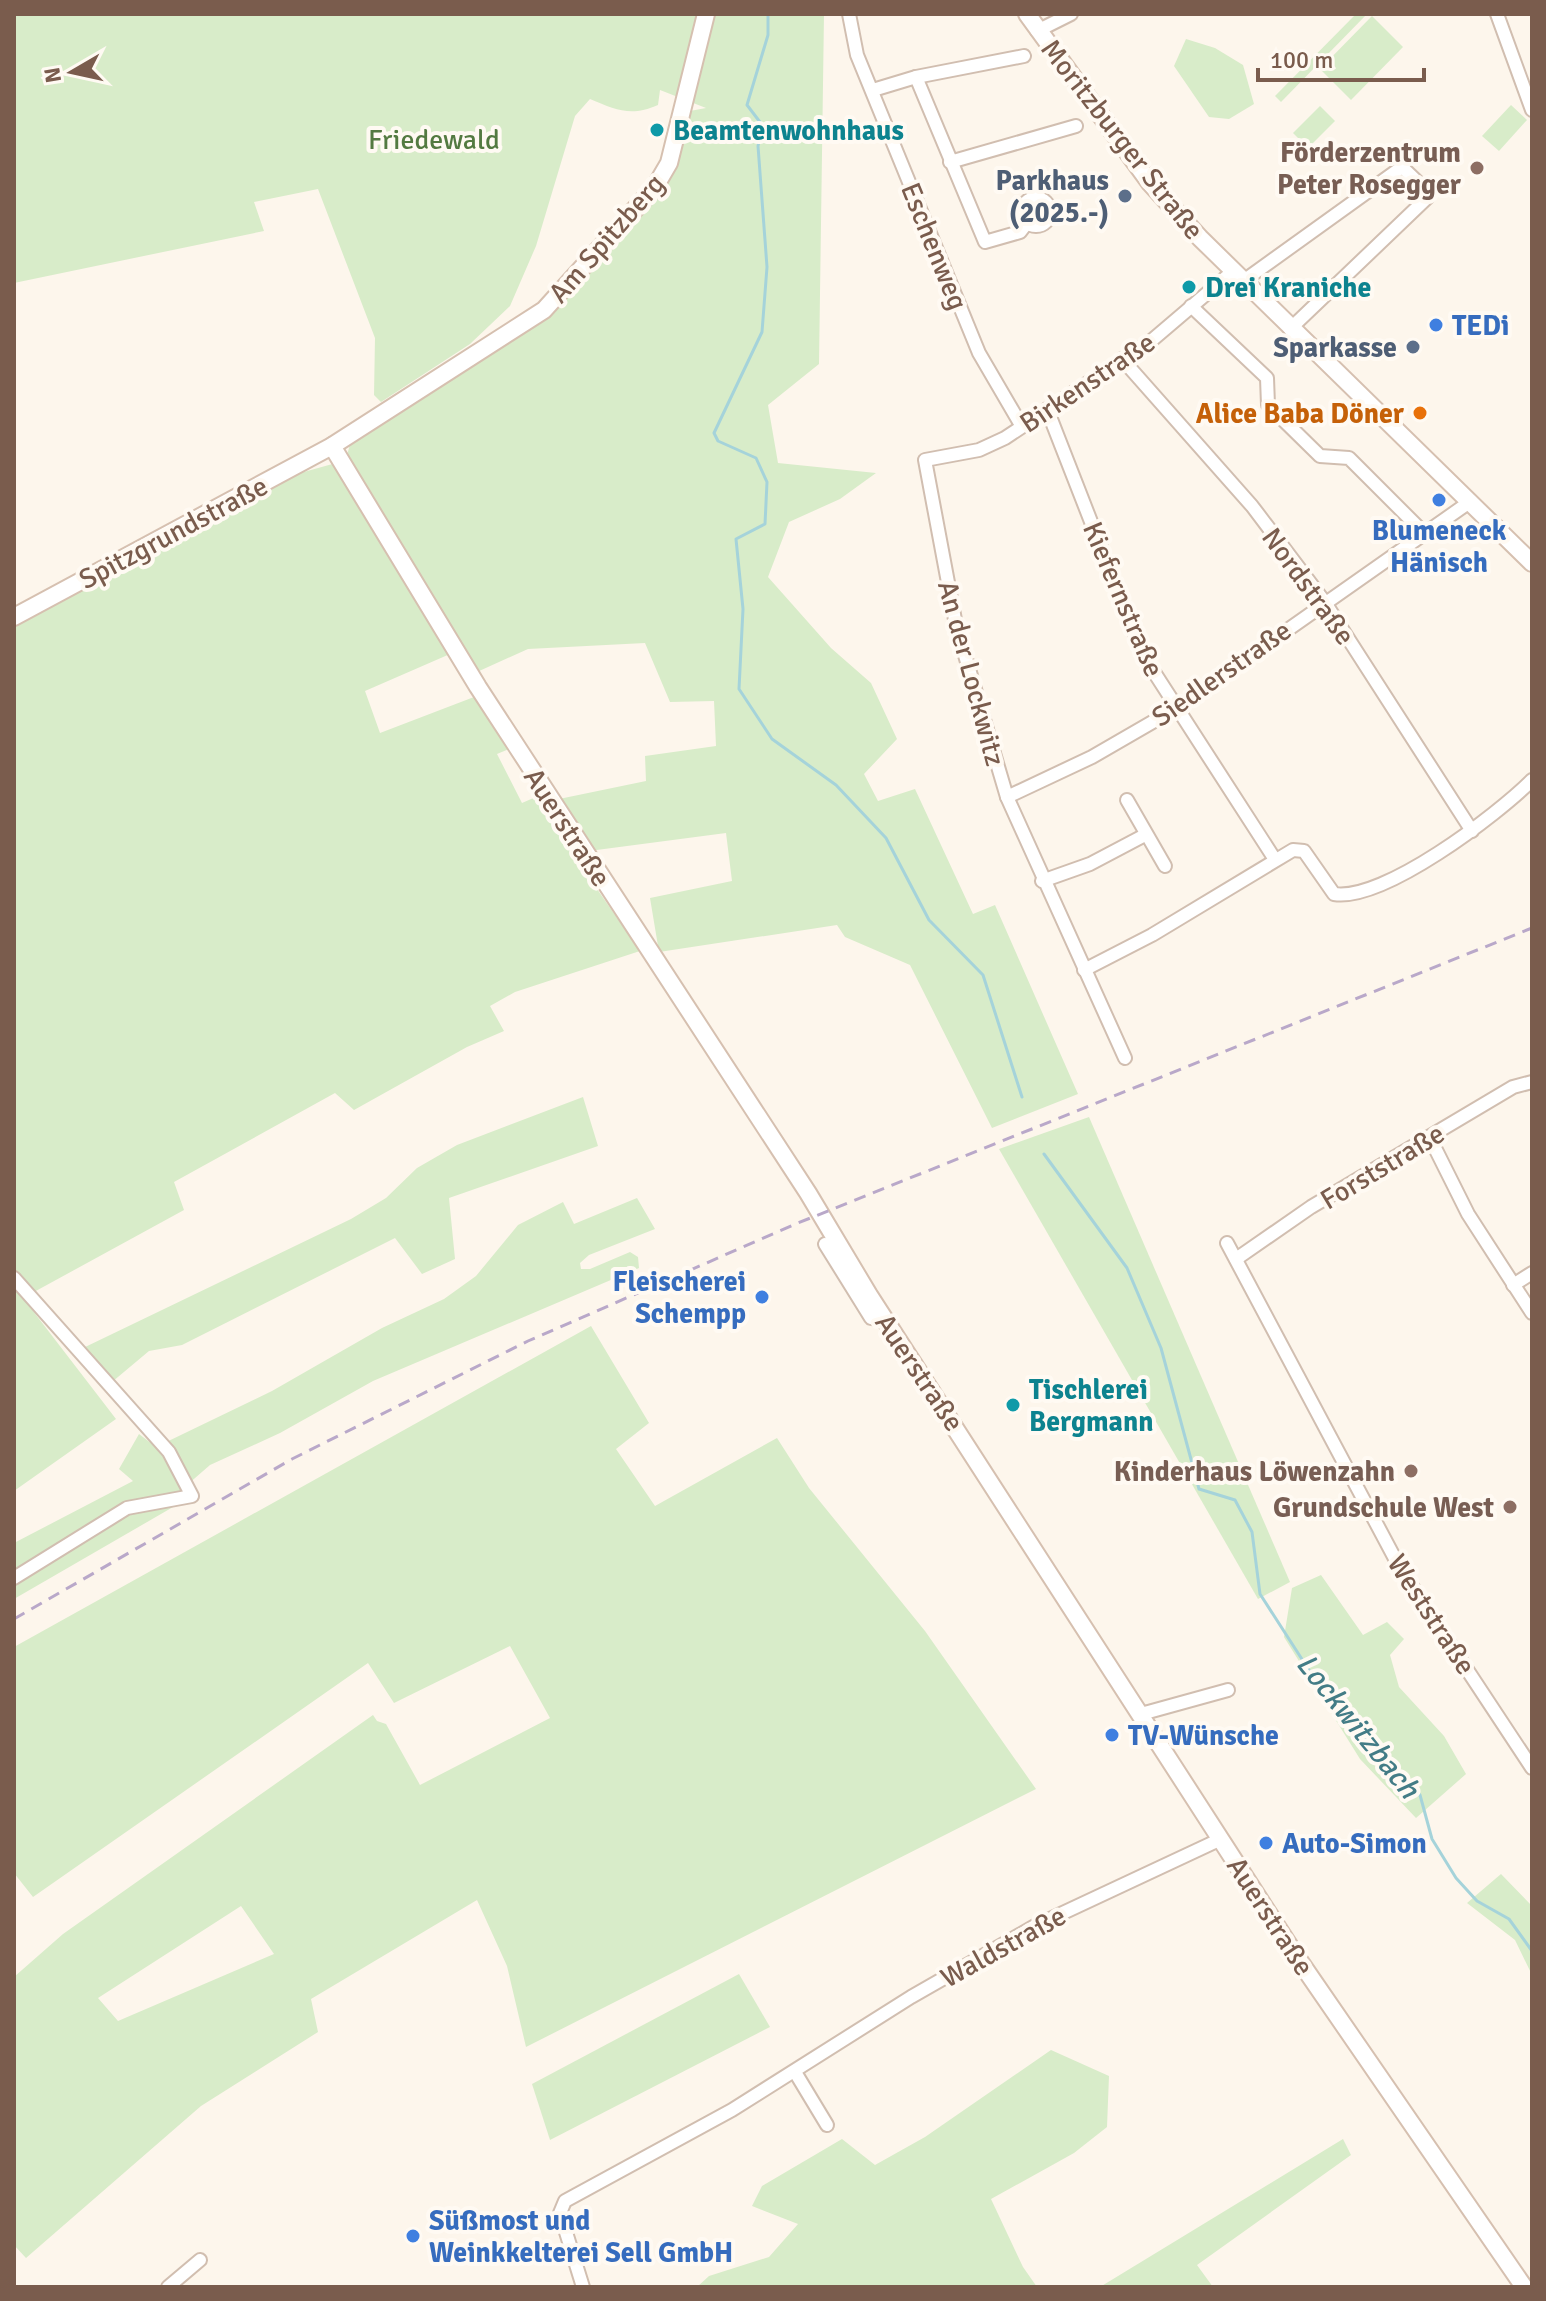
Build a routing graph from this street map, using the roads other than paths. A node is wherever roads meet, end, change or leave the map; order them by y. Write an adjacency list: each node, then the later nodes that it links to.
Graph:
1 (706, 14): 20 (street, Am Spitzberg)
2 (849, 14): 9 (street, Eschenweg)
3 (1027, 14): 6 (street, Moritzburger Straße)
4 (1071, 14): 6 (street)
5 (1497, 14): 10 (street)
6 (1037, 31): 14 (street, Moritzburger Straße)
7 (1024, 56): 8 (street)
8 (916, 77): 9 (street); 12 (street)
9 (873, 90): 19 (street, Eschenweg)
10 (1532, 110)
11 (1076, 126): 12 (street)
12 (950, 162): 13 (street)
13 (1027, 223)
14 (1237, 277): 15 (street, Birkenstraße); 16 (street, Moritzburger Straße); 16 (street, Birkenstraße)
15 (1191, 306): 17 (street, Birkenstraße); 23 (street)
16 (1290, 329): 22 (street, Moritzburger Straße)
17 (1122, 359): 18 (street, Birkenstraße); 25 (street, Nordstraße)
18 (1047, 409): 19 (street, Birkenstraße); 27 (street, Kiefernstraße)
19 (1021, 425): 21 (street, Birkenstraße)
20 (332, 446): 26 (street, Spitzgrundstraße); 47 (street, Auerstraße)
21 (925, 460): 29 (street, An der Lockwitz)
22 (1471, 501): 23 (street, Siedlerstraße); 24 (street, Moritzburger Straße)
23 (1426, 535): 25 (street, Siedlerstraße)
24 (1532, 563)
25 (1324, 601): 27 (street, Siedlerstraße); 31 (street, Nordstraße)
26 (14, 617)
27 (1175, 709): 29 (street, Siedlerstraße); 33 (street, Kiefernstraße)
28 (1532, 780): 31 (street)
29 (1007, 797): 35 (street, An der Lockwitz)
30 (1127, 800): 32 (street)
31 (1472, 831): 33 (street)
32 (1145, 835): 34 (street); 35 (street)
33 (1274, 858): 36 (street)
34 (1165, 866)
35 (1042, 881): 36 (street, An der Lockwitz)
36 (1084, 970): 37 (street, An der Lockwitz)
37 (1125, 1058)
38 (1532, 1082): 39 (street, Forststraße)
39 (1430, 1138): 42 (street, Forststraße); 45 (street)
40 (1227, 1243): 42 (street, Weststraße)
41 (825, 1244): 47 (street)
42 (1236, 1259): 51 (street, Weststraße)
43 (1532, 1273): 45 (street)
44 (14, 1278): 48 (street)
45 (1513, 1285): 46 (street)
46 (1532, 1313)
47 (887, 1321): 50 (street, Auerstraße)
48 (14, 1578)
49 (1228, 1690): 50 (street)
50 (1141, 1714): 52 (street, Auerstraße)
51 (1532, 1768)
52 (1221, 1839): 53 (street, Waldstraße); 58 (street, Auerstraße)
53 (795, 2072): 54 (street); 57 (street, Waldstraße)
54 (827, 2125)
55 (200, 2260): 56 (street)
56 (168, 2287)
57 (583, 2287)
58 (1523, 2287)

